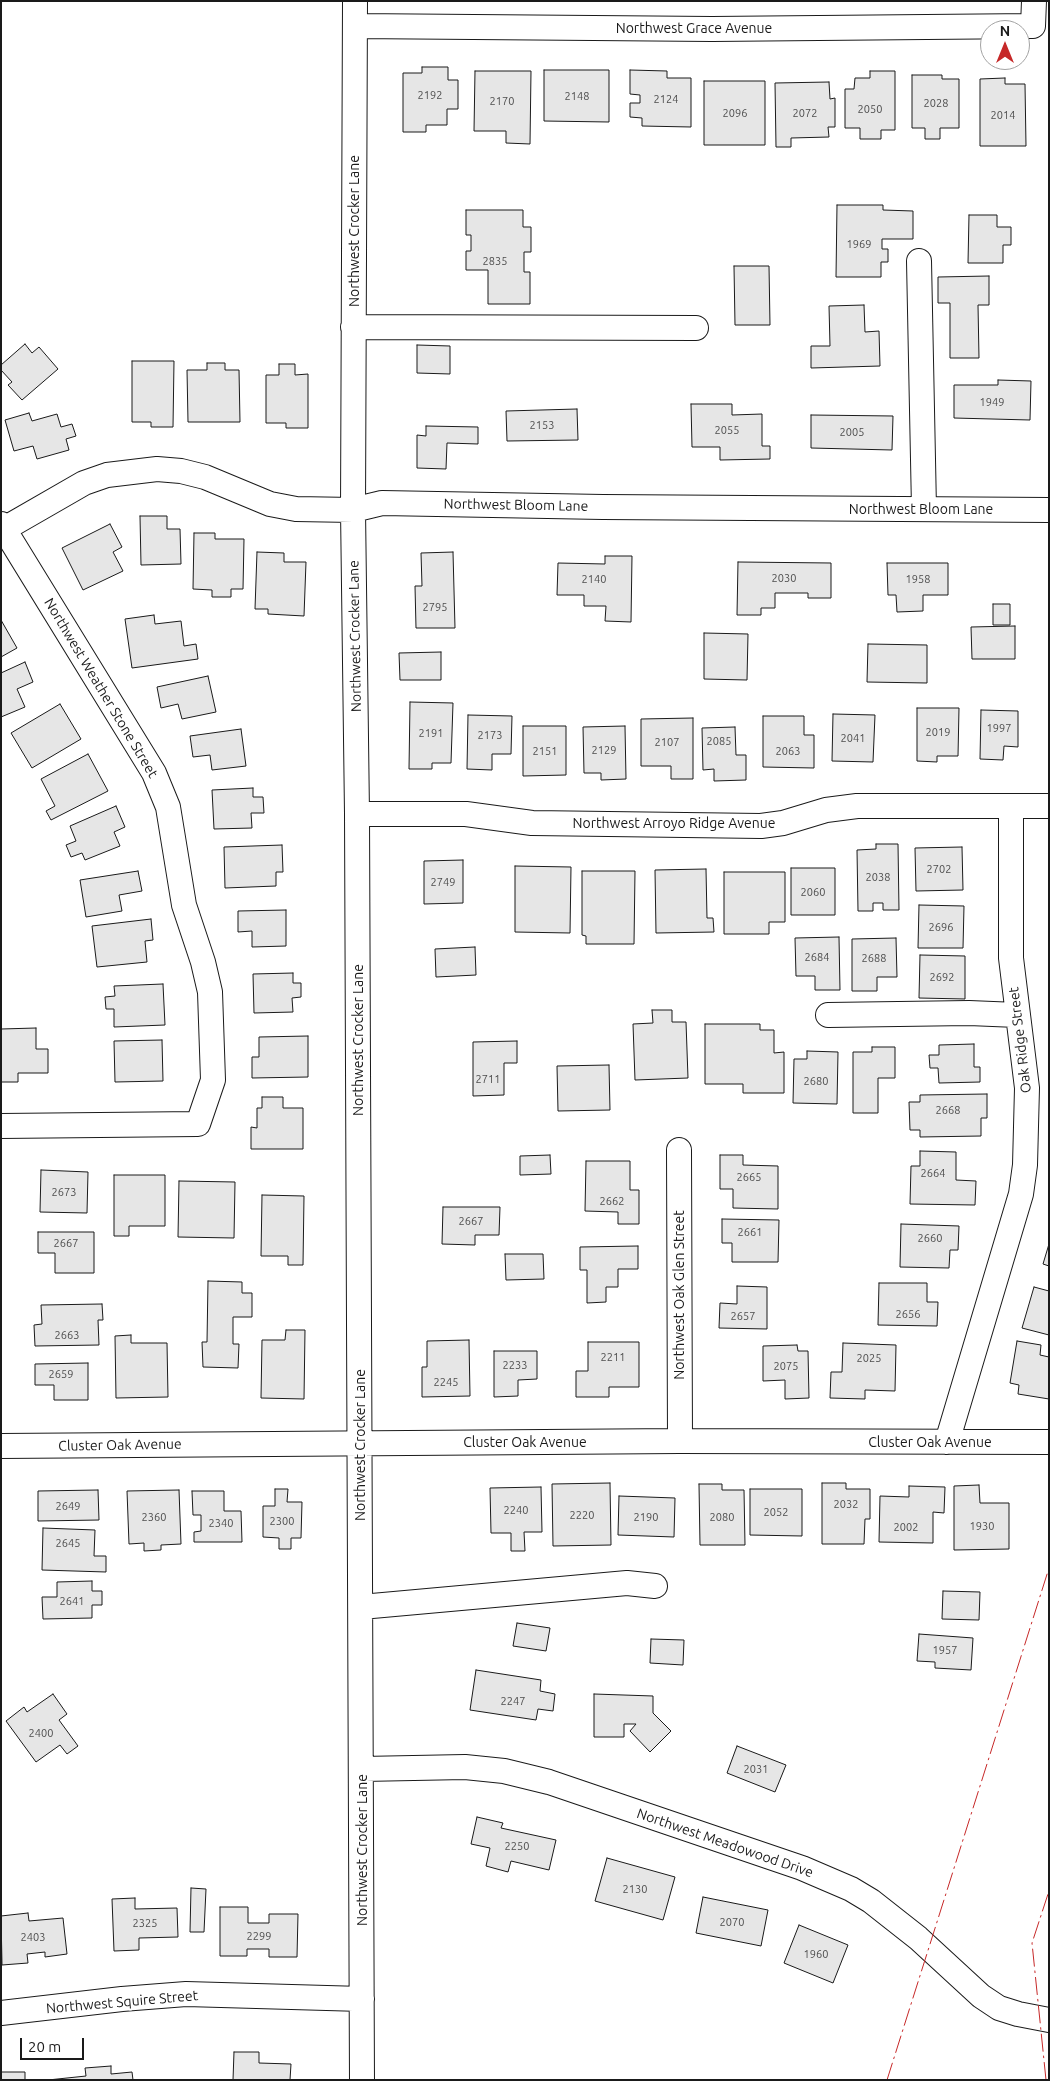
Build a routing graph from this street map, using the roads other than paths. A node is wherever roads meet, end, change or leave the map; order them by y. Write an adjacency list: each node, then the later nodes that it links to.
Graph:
1 (356, 1): 3 (street, Northwest Crocker Lane)
2 (1034, 1): 3 (street, Northwest Grace Avenue)
3 (356, 26): 5 (street, Northwest Crocker Lane)
4 (919, 261): 7 (street)
5 (354, 327): 6 (street); 8 (street, Northwest Crocker Lane)
6 (696, 328)
7 (924, 509): 8 (street, Northwest Bloom Lane); 9 (street, Northwest Bloom Lane)
8 (353, 510): 10 (street, Northwest Bloom Lane); 13 (street, Northwest Crocker Lane)
9 (1049, 510)
10 (3, 526): 16 (street, Northwest Weather Stone Street)
11 (1011, 806): 12 (street, Northwest Arroyo Ridge Avenue); 13 (street, Northwest Arroyo Ridge Avenue); 15 (street, Oak Ridge Street)
12 (1049, 806)
13 (358, 814): 19 (street, Northwest Crocker Lane)
14 (828, 1015): 15 (street)
15 (1017, 1015): 20 (street, Oak Ridge Street)
16 (1, 1126)
17 (679, 1150): 18 (street, Northwest Oak Glen Street)
18 (680, 1441): 19 (street, Cluster Oak Avenue); 20 (street, Cluster Oak Avenue)
19 (360, 1442): 22 (street, Cluster Oak Avenue); 24 (street, Northwest Crocker Lane)
20 (947, 1442): 21 (street, Cluster Oak Avenue)
21 (1049, 1442)
22 (1, 1446)
23 (655, 1586): 24 (street)
24 (361, 1607): 25 (street, Northwest Crocker Lane)
25 (362, 1769): 26 (street, Northwest Crocker Lane); 28 (street, Northwest Meadowood Drive)
26 (362, 1999): 27 (street, Northwest Squire Street); 29 (street, Northwest Crocker Lane)
27 (1, 2014)
28 (1049, 2020)
29 (362, 2080)

